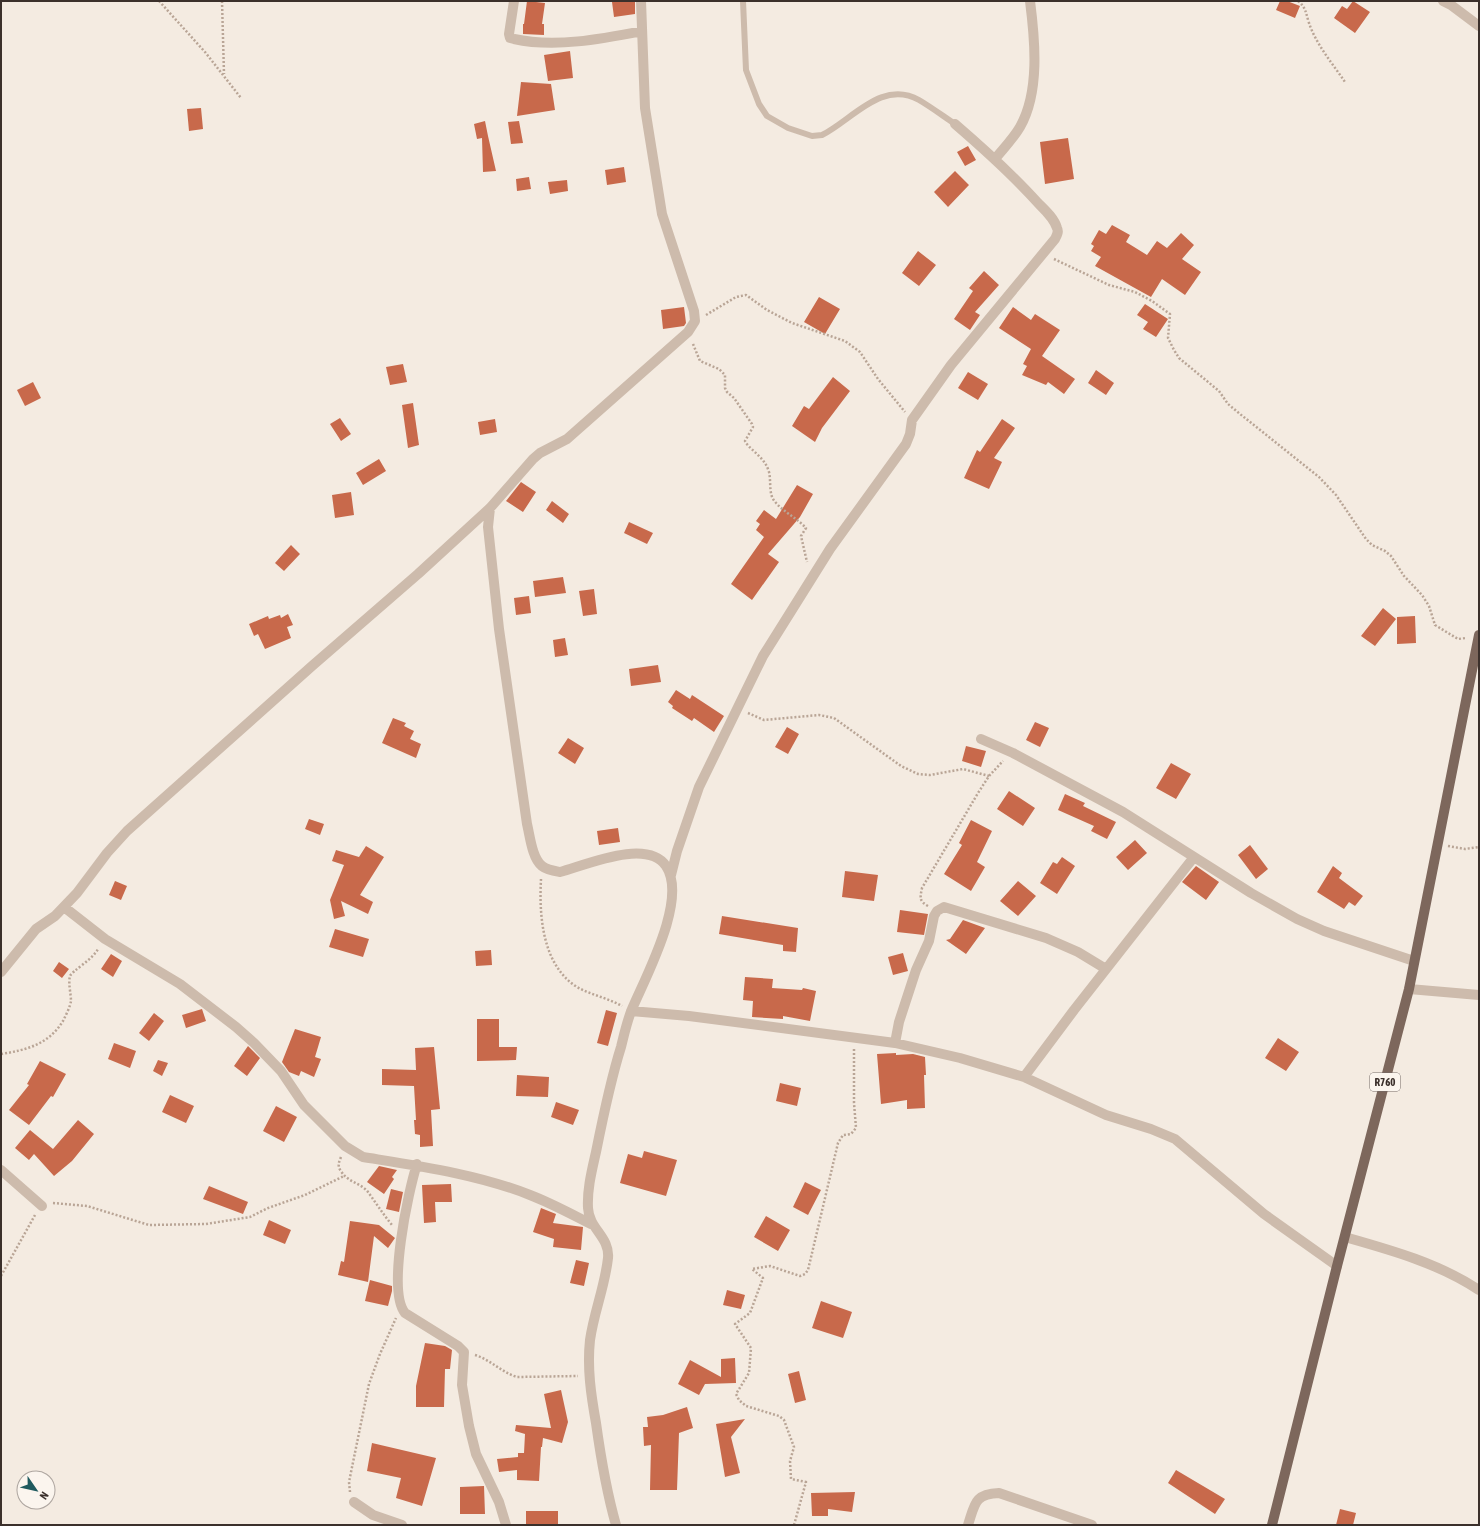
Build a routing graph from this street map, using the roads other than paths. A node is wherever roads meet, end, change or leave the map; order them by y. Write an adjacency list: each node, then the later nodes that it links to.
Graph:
1 (514, 1): 7 (street)
2 (641, 1): 7 (street)
3 (743, 1): 8 (lane)
4 (1030, 1): 9 (street)
5 (1443, 1): 6 (street)
6 (1479, 26)
7 (642, 31): 10 (street)
8 (954, 124): 9 (street)
9 (995, 159): 14 (street)
10 (490, 508): 14 (street); 15 (street)
11 (1479, 637): 16 (main road, R760)
12 (981, 739): 13 (street)
13 (1194, 857): 16 (street); 17 (street)
14 (671, 875): 21 (street)
15 (64, 907): 18 (street); 24 (street)
16 (1414, 961): 19 (main road, R760)
17 (1106, 969): 22 (street); 23 (street)
18 (1, 972)
19 (1409, 989): 20 (street); 28 (main road, R760)
20 (1479, 995)
21 (631, 1011): 22 (street); 27 (street)
22 (895, 1043): 23 (street)
23 (1024, 1077): 29 (street)
24 (417, 1164): 27 (street); 33 (street)
25 (1, 1170): 26 (street)
26 (42, 1206)
27 (591, 1224): 34 (street)
28 (1345, 1236): 29 (main road, R760); 30 (street)
29 (1337, 1266): 37 (main road, R760)
30 (1479, 1290)
31 (354, 1502): 32 (street)
32 (402, 1525)
33 (506, 1525)
34 (616, 1525)
35 (968, 1525): 36 (street)
36 (1092, 1525)
37 (1272, 1525)

